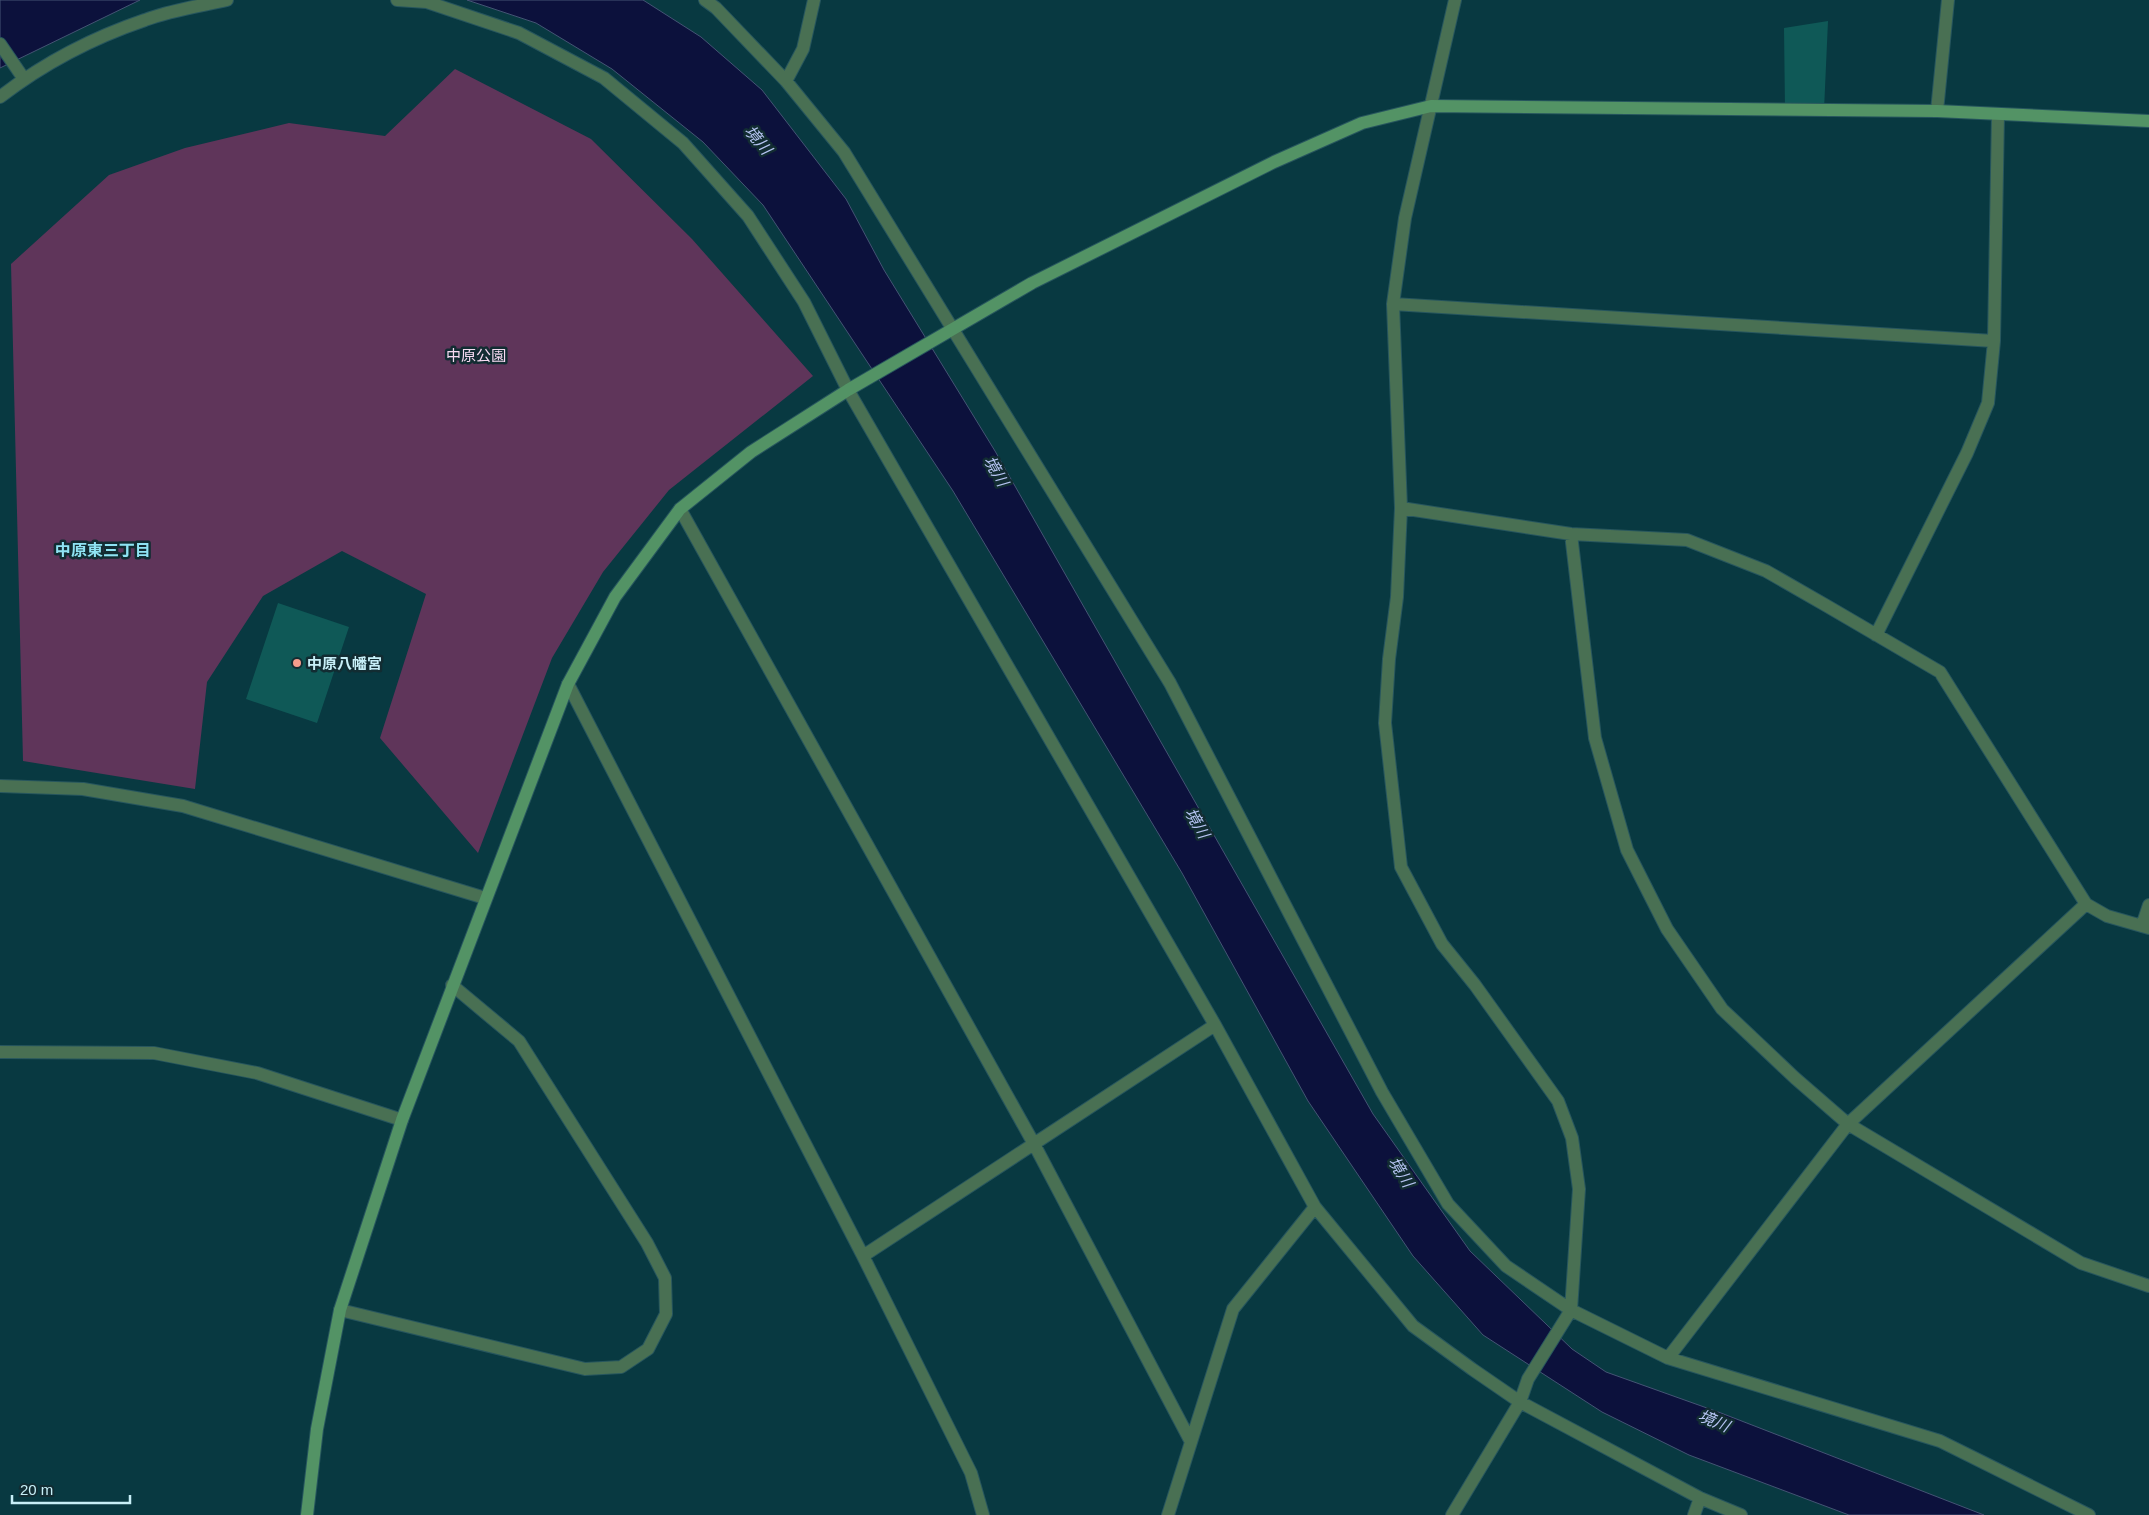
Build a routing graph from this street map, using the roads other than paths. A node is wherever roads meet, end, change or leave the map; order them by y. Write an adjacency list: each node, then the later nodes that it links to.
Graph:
1 (227, 0): 8 (street)
2 (397, 0): 18 (street)
3 (705, 0): 9 (street)
4 (814, 0): 9 (street)
5 (1455, 0): 11 (street)
6 (1948, 0): 12 (street)
7 (0, 44): 8 (street)
8 (20, 74): 10 (street)
9 (786, 81): 16 (street)
10 (0, 98)
11 (1431, 106): 12 (street); 15 (street); 16 (street)
12 (1937, 111): 13 (street)
13 (1998, 114): 14 (street); 17 (street)
14 (2149, 121)
15 (1393, 304): 17 (street); 19 (street)
16 (953, 331): 18 (street); 39 (street)
17 (1994, 341): 22 (street)
18 (848, 390): 20 (street); 30 (street)
19 (1401, 508): 21 (street); 39 (street)
20 (680, 509): 23 (street); 34 (street)
21 (1571, 534): 22 (street); 33 (street)
22 (1876, 635): 26 (street)
23 (568, 684): 25 (street); 36 (street)
24 (0, 786): 25 (street)
25 (485, 898): 29 (street)
26 (2086, 904): 28 (street); 33 (street)
27 (2149, 906): 28 (street)
28 (2145, 927)
29 (452, 985): 32 (street); 38 (street)
30 (1216, 1025): 34 (street); 35 (street)
31 (0, 1052): 32 (street)
32 (402, 1120): 38 (street)
33 (1848, 1124): 37 (street); 40 (street)
34 (1034, 1144): 36 (street); 42 (street)
35 (1315, 1208): 41 (street); 42 (street)
36 (863, 1256): 45 (street)
37 (2149, 1286)
38 (340, 1310): 44 (street)
39 (1571, 1310): 40 (street); 41 (street)
40 (1668, 1358): 50 (street)
41 (1520, 1402): 43 (street); 47 (street)
42 (1191, 1442): 46 (street)
43 (1700, 1498): 48 (street); 49 (street)
44 (307, 1515)
45 (983, 1515)
46 (1168, 1515)
47 (1452, 1515)
48 (1694, 1515)
49 (1741, 1515)
50 (2089, 1515)

